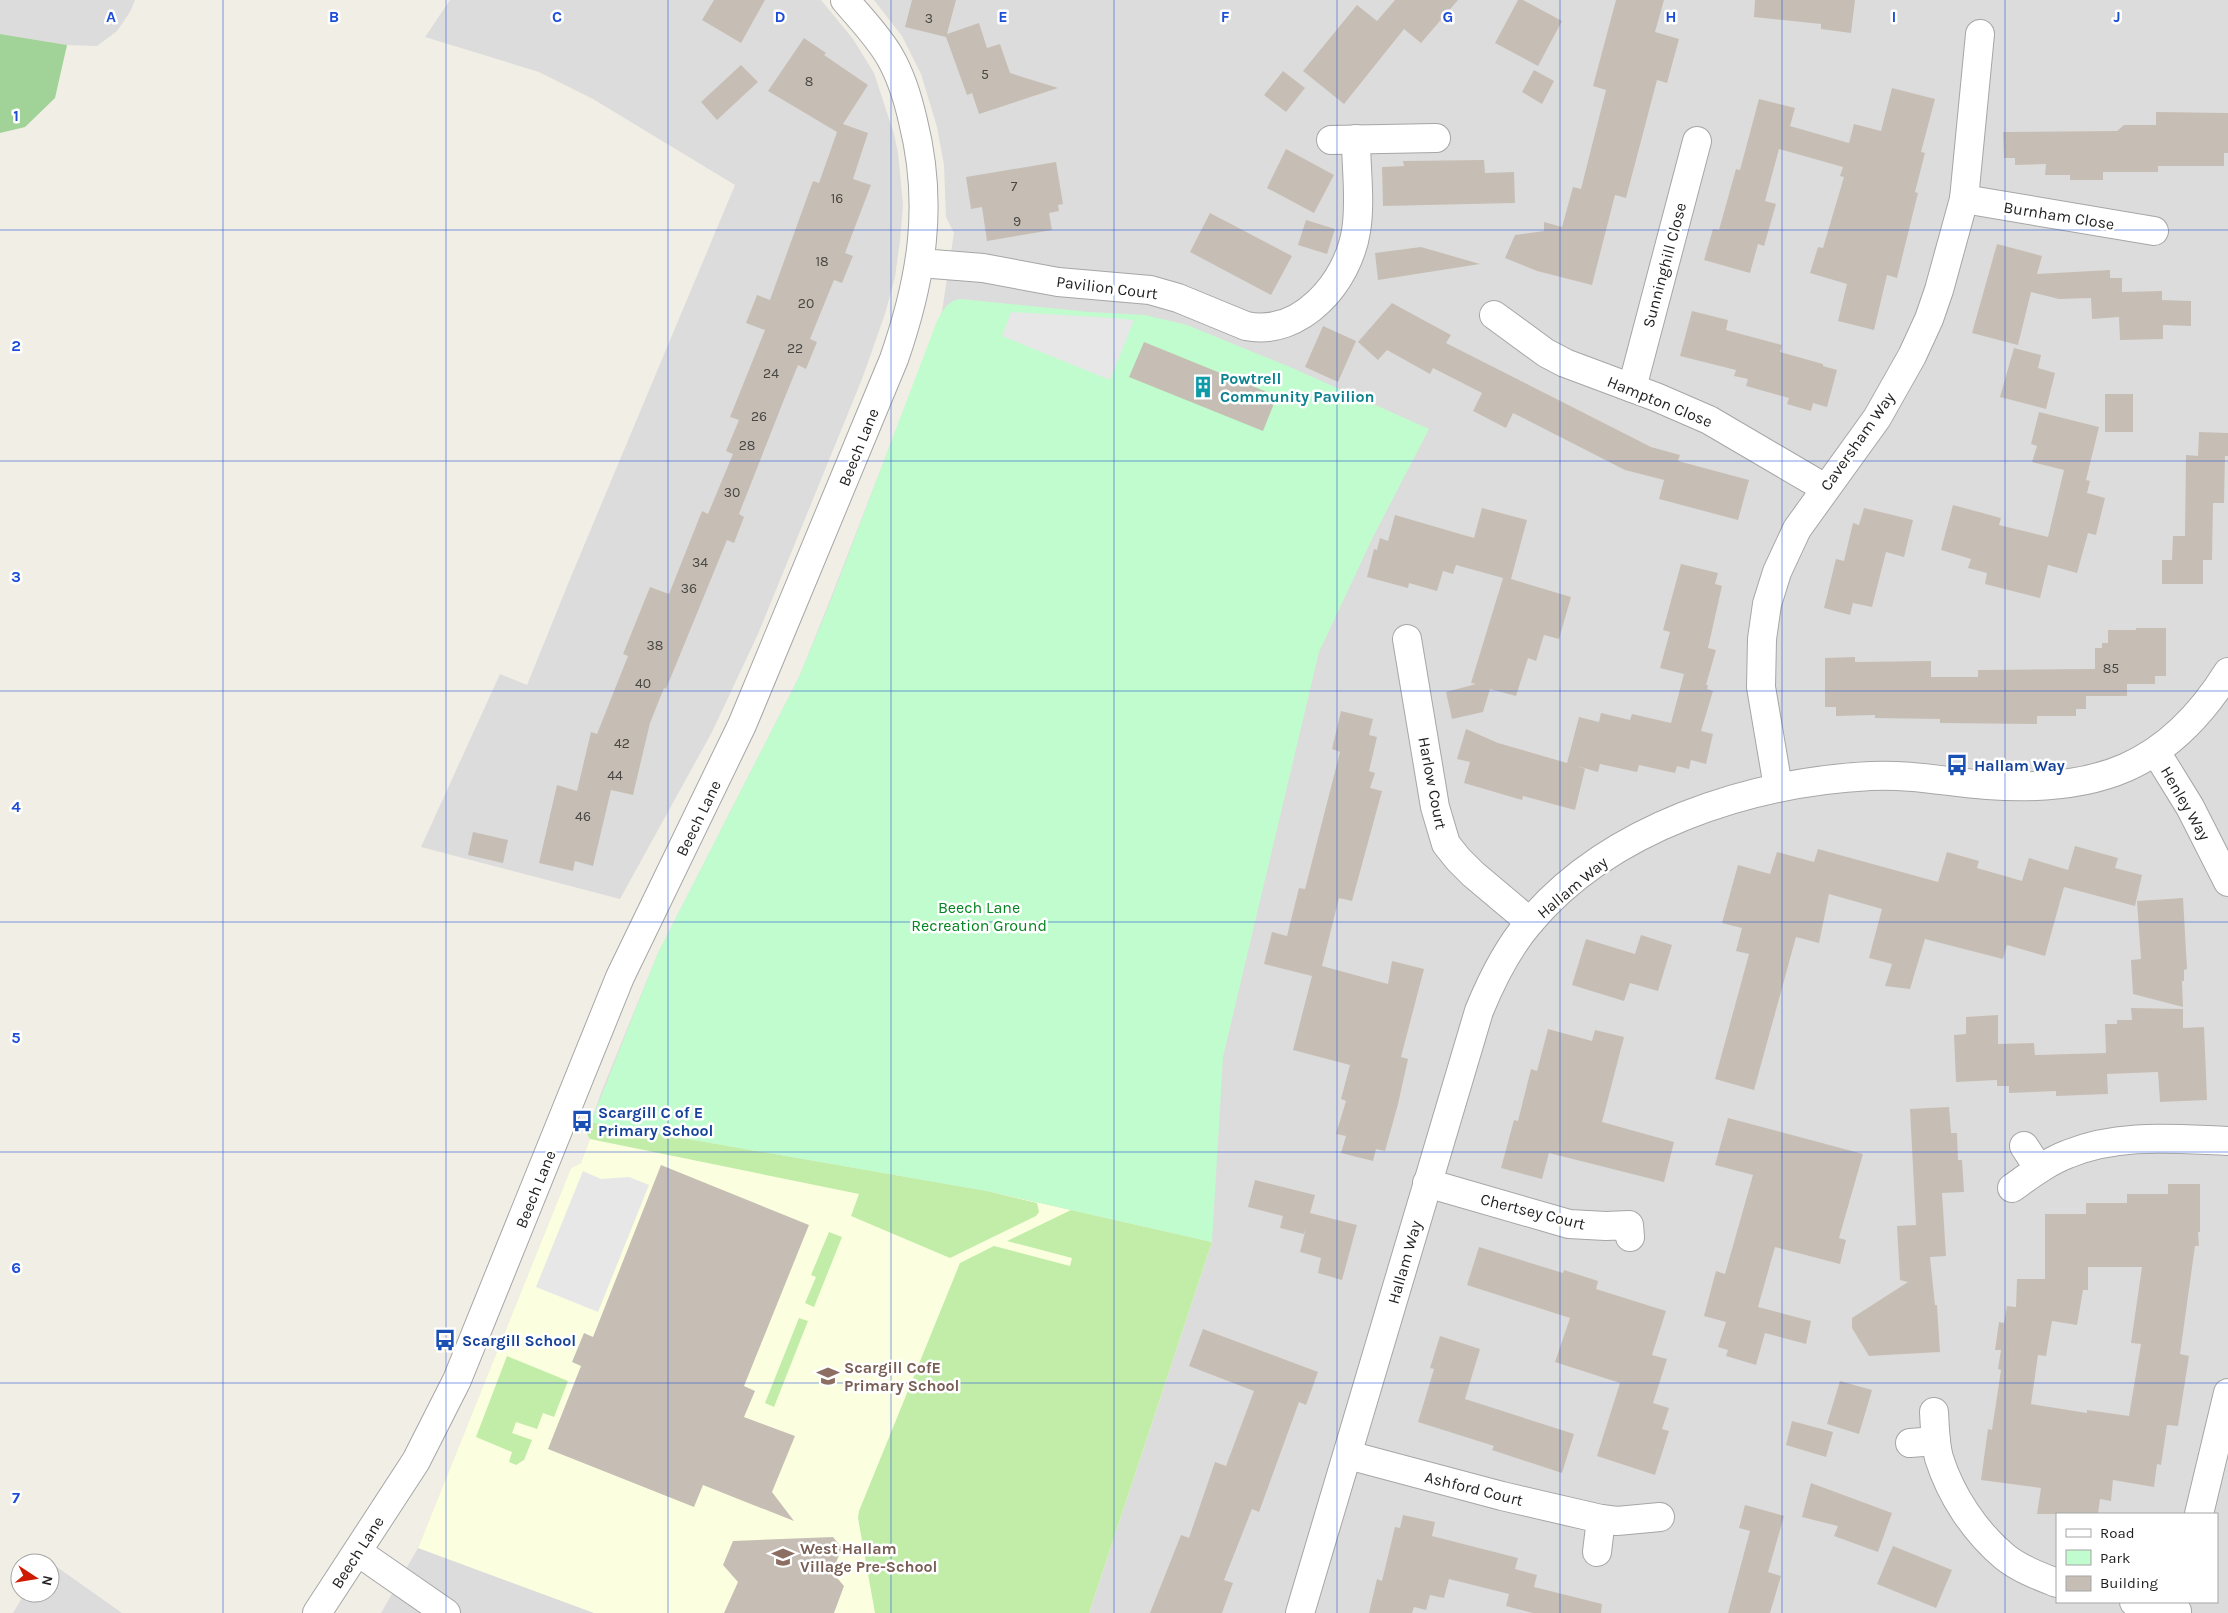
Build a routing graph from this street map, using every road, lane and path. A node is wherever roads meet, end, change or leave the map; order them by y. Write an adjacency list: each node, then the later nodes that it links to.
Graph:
1 (845, 0): 7 (street, Beech Lane)
2 (1980, 34): 5 (street, Caversham Way)
3 (1436, 138): 7 (street, Pavilion Court)
4 (1697, 141): 9 (street, Sunninghill Close)
5 (1964, 199): 6 (street, Burnham Close); 10 (street, Caversham Way)
6 (2154, 230)
7 (920, 263): 30 (street, Beech Lane)
8 (1494, 316): 9 (street, Hampton Close)
9 (1632, 388): 10 (street, Hampton Close)
10 (1825, 488): 14 (street, Caversham Way)
11 (1408, 639): 16 (street, Harlow Court)
12 (2228, 672): 13 (street, Hallam Way)
13 (2156, 752): 14 (street, Hallam Way); 15 (street, Henley Way)
14 (1778, 787): 16 (street, Hallam Way)
15 (2228, 882)
16 (1530, 922): 20 (street, Hallam Way)
17 (2228, 1141): 19 (street)
18 (2024, 1146): 19 (street)
19 (2039, 1169): 21 (street)
20 (1427, 1183): 22 (street, Chertsey Court); 26 (street, Hallam Way)
21 (2012, 1188)
22 (1630, 1237)
23 (2228, 1393): 25 (street)
24 (1934, 1412): 32 (street)
25 (2222, 1445): 27 (street)
26 (1348, 1455): 29 (street, Ashford Court); 37 (street, Hallam Way)
27 (2199, 1513)
28 (1660, 1517): 29 (street, Ashford Court)
29 (1601, 1518): 31 (street)
30 (358, 1552): 35 (street, Beech Lane); 36 (street)
31 (1597, 1552)
32 (2056, 1583)
33 (2141, 1603): 34 (street)
34 (2178, 1608)
35 (317, 1613)
36 (446, 1613)
37 (1300, 1613)

